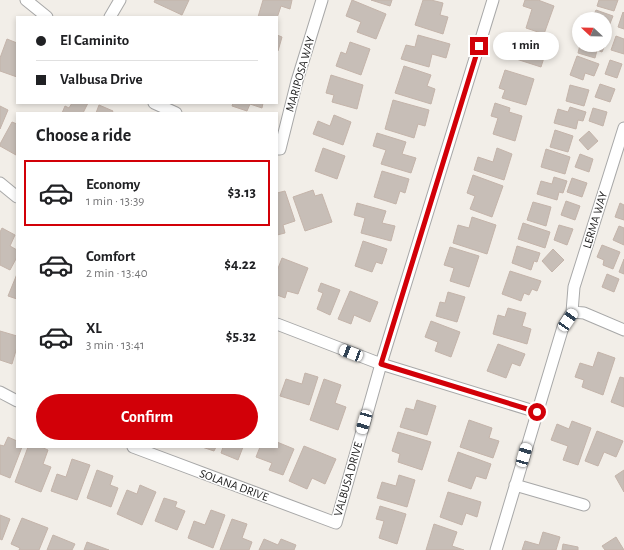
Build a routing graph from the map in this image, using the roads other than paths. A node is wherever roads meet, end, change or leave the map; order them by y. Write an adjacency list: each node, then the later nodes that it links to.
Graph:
1 (26, 0): 5 (street)
2 (120, 0): 6 (street)
3 (322, 0): 10 (street, MARIPOSA WAY)
4 (493, 0): 16 (street, VALBUSA DRIVE)
5 (46, 16)
6 (111, 16)
7 (156, 104): 8 (street)
8 (174, 112)
9 (624, 128): 13 (street, LERMA WAY)
10 (278, 149)
11 (0, 183): 12 (street)
12 (16, 196)
13 (572, 312): 15 (street); 19 (street)
14 (278, 324): 16 (street)
15 (624, 330)
16 (381, 364): 19 (street); 23 (street, VALBUSA DRIVE)
17 (0, 392): 18 (street)
18 (16, 400)
19 (537, 412): 21 (street)
20 (136, 448): 23 (street, SOLANA DRIVE)
21 (515, 485): 22 (street); 24 (street)
22 (584, 505)
23 (336, 523)
24 (496, 550)

